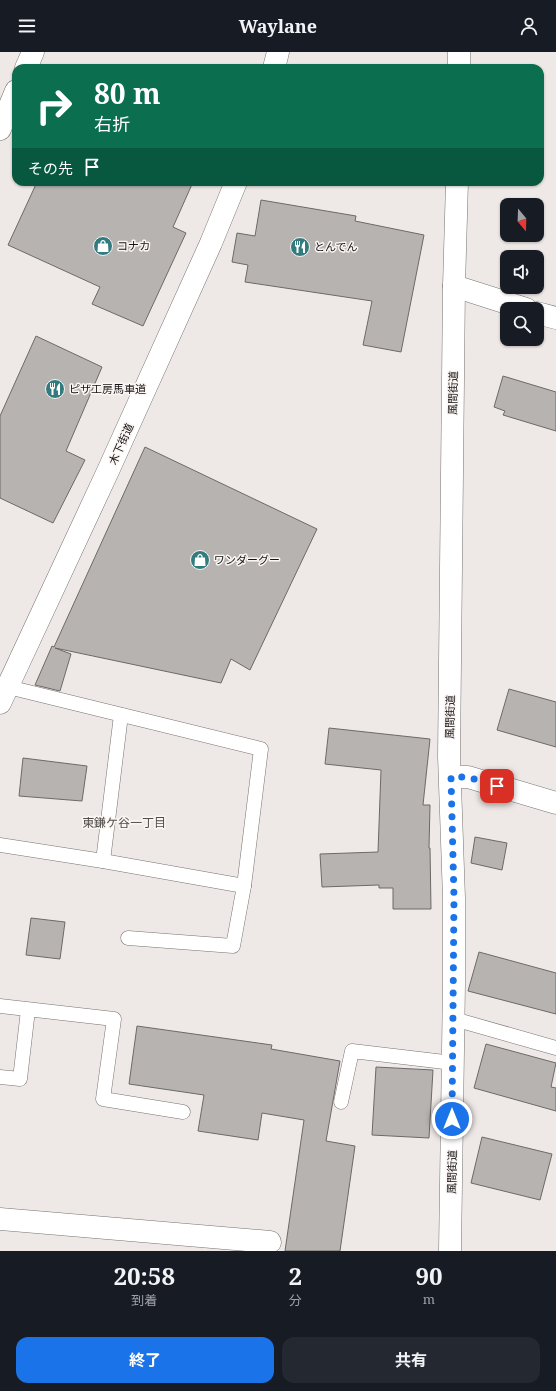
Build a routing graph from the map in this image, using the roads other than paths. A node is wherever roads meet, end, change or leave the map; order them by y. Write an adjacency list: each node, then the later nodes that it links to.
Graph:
1 (33, 52): 4 (street)
2 (278, 52): 5 (street)
3 (459, 52): 6 (street)
4 (28, 64)
5 (275, 64)
6 (459, 64)
7 (12, 101): 8 (street)
8 (0, 129)
9 (234, 186): 15 (street, 木下街道)
10 (457, 186): 11 (street, 風間街道)
11 (454, 286): 12 (street); 17 (street, 風間街道)
12 (504, 302)
13 (544, 314): 14 (street)
14 (556, 318)
15 (4, 695): 16 (lane)
16 (121, 714): 20 (lane); 21 (lane)
17 (451, 777): 18 (street); 25 (street, 風間街道)
18 (556, 803)
19 (0, 845): 20 (lane)
20 (103, 861): 21 (lane)
21 (244, 886): 22 (lane)
22 (128, 938)
23 (0, 1006): 24 (lane)
24 (28, 1010): 28 (lane); 30 (lane)
25 (454, 1020): 26 (lane); 27 (street, 風間街道)
26 (556, 1048)
27 (453, 1063): 29 (lane); 33 (street, 風間街道)
28 (0, 1077)
29 (341, 1102)
30 (184, 1112)
31 (0, 1219): 32 (street)
32 (270, 1242)
33 (450, 1251)

